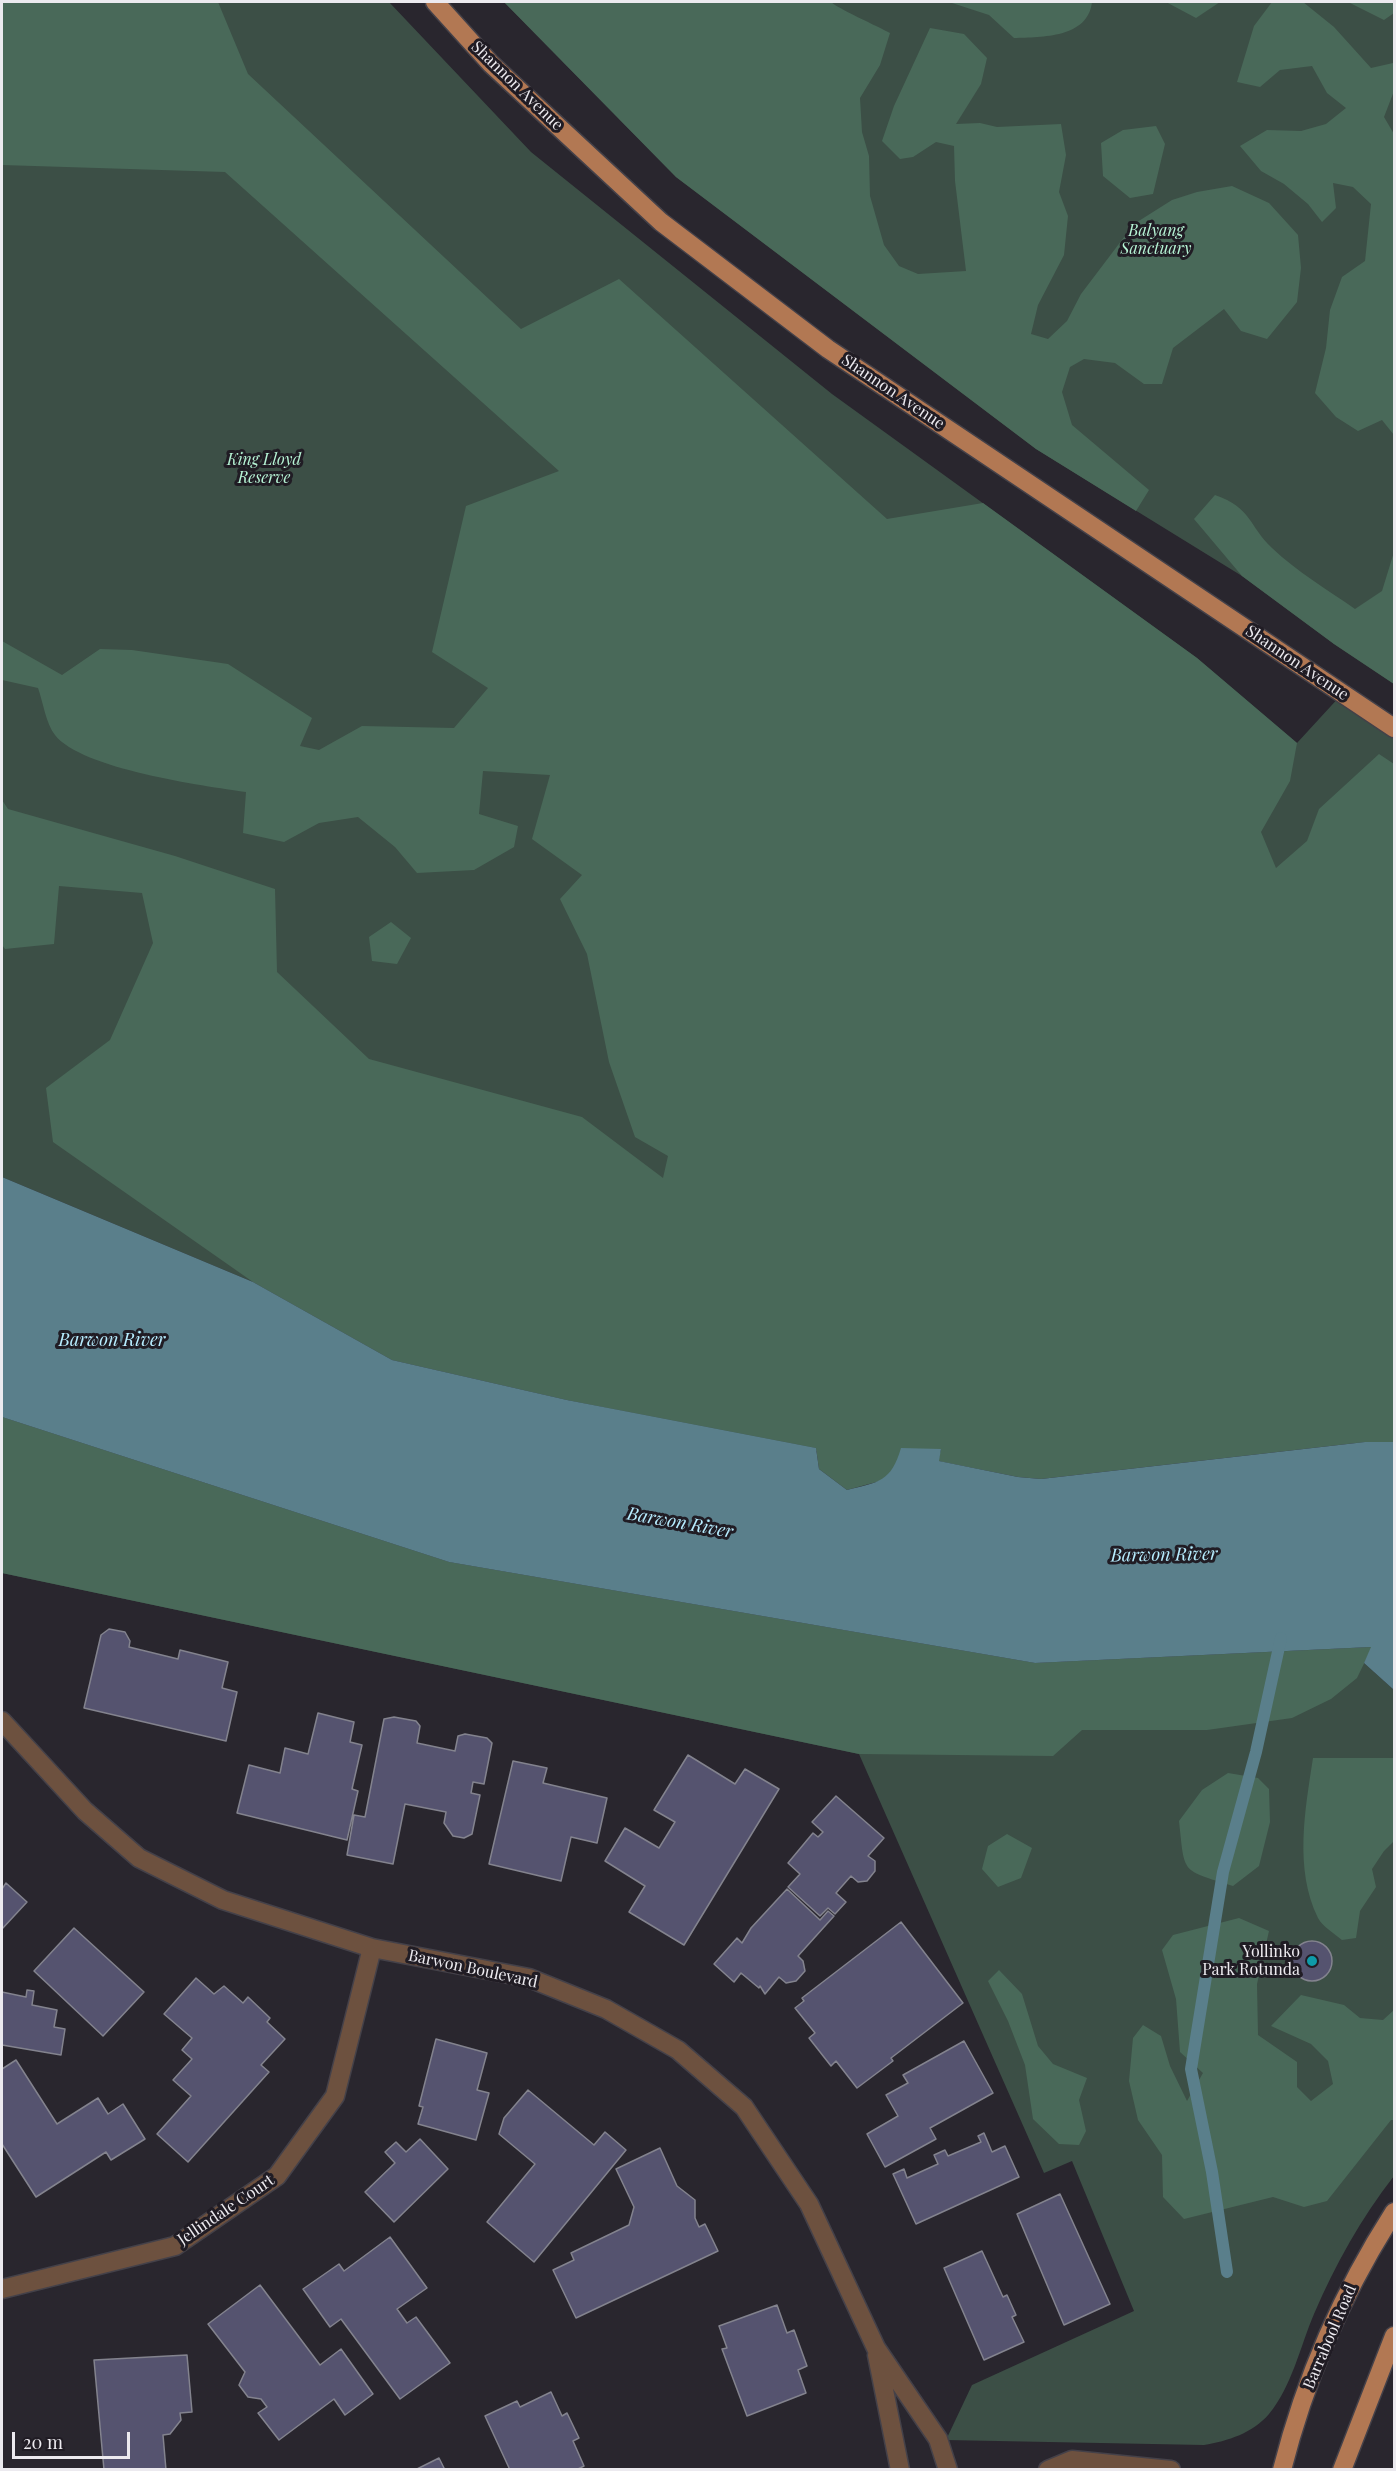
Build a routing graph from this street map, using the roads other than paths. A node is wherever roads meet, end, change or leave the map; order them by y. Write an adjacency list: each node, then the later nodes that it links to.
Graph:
1 (435, 2): 2 (main road, Shannon Avenue)
2 (1395, 728)
3 (2, 1721): 4 (street, Barwon Boulevard)
4 (372, 1948): 6 (street, Jellindale Court); 8 (street, Barwon Boulevard)
5 (1395, 2212): 13 (main road, Barrabool Road)
6 (2, 2289)
7 (1395, 2336): 14 (main road)
8 (876, 2348): 9 (street, Barwon Boulevard); 10 (street, Barwon Boulevard)
9 (900, 2469)
10 (948, 2469)
11 (1048, 2469): 12 (street)
12 (1171, 2469)
13 (1282, 2469)
14 (1342, 2469)

